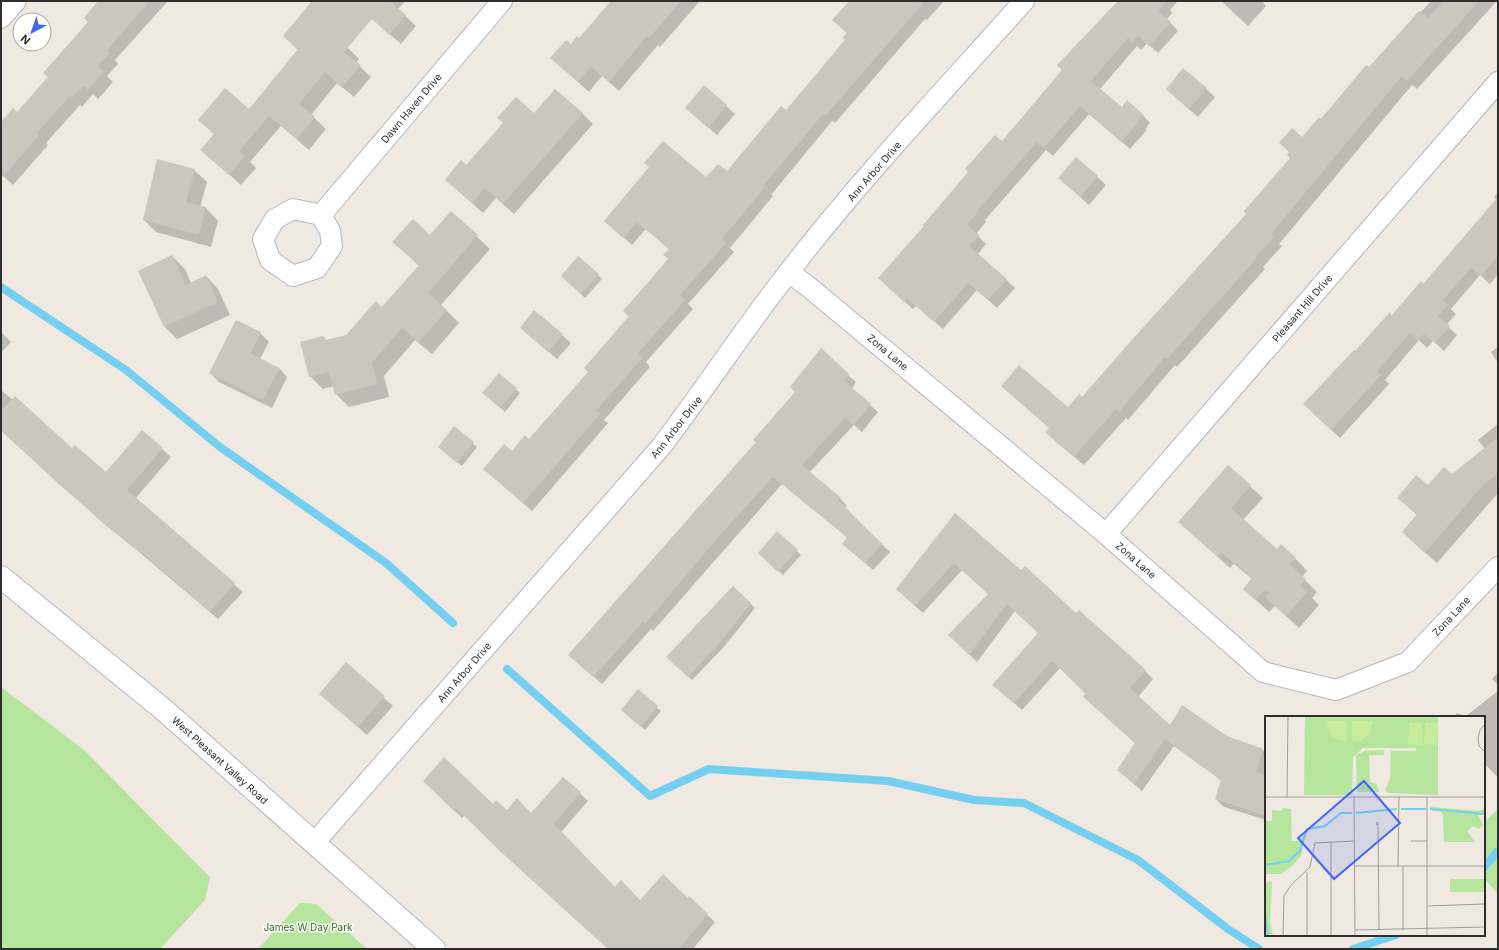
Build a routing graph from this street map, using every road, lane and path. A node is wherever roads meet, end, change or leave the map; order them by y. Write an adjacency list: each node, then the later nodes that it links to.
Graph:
1 (16, 1): 4 (street)
2 (502, 1): 6 (street, Dawn Haven Drive)
3 (1024, 1): 7 (street, Ann Arbor Drive)
4 (1, 18)
5 (1498, 82): 8 (street, Pleasant Hill Drive)
6 (321, 215)
7 (788, 272): 8 (street, Zona Lane); 11 (street, Ann Arbor Drive)
8 (1106, 534): 9 (street, Zona Lane)
9 (1498, 567)
10 (1, 576): 11 (main road, West Pleasant Valley Road)
11 (314, 843): 12 (main road, West Pleasant Valley Road)
12 (434, 949)

